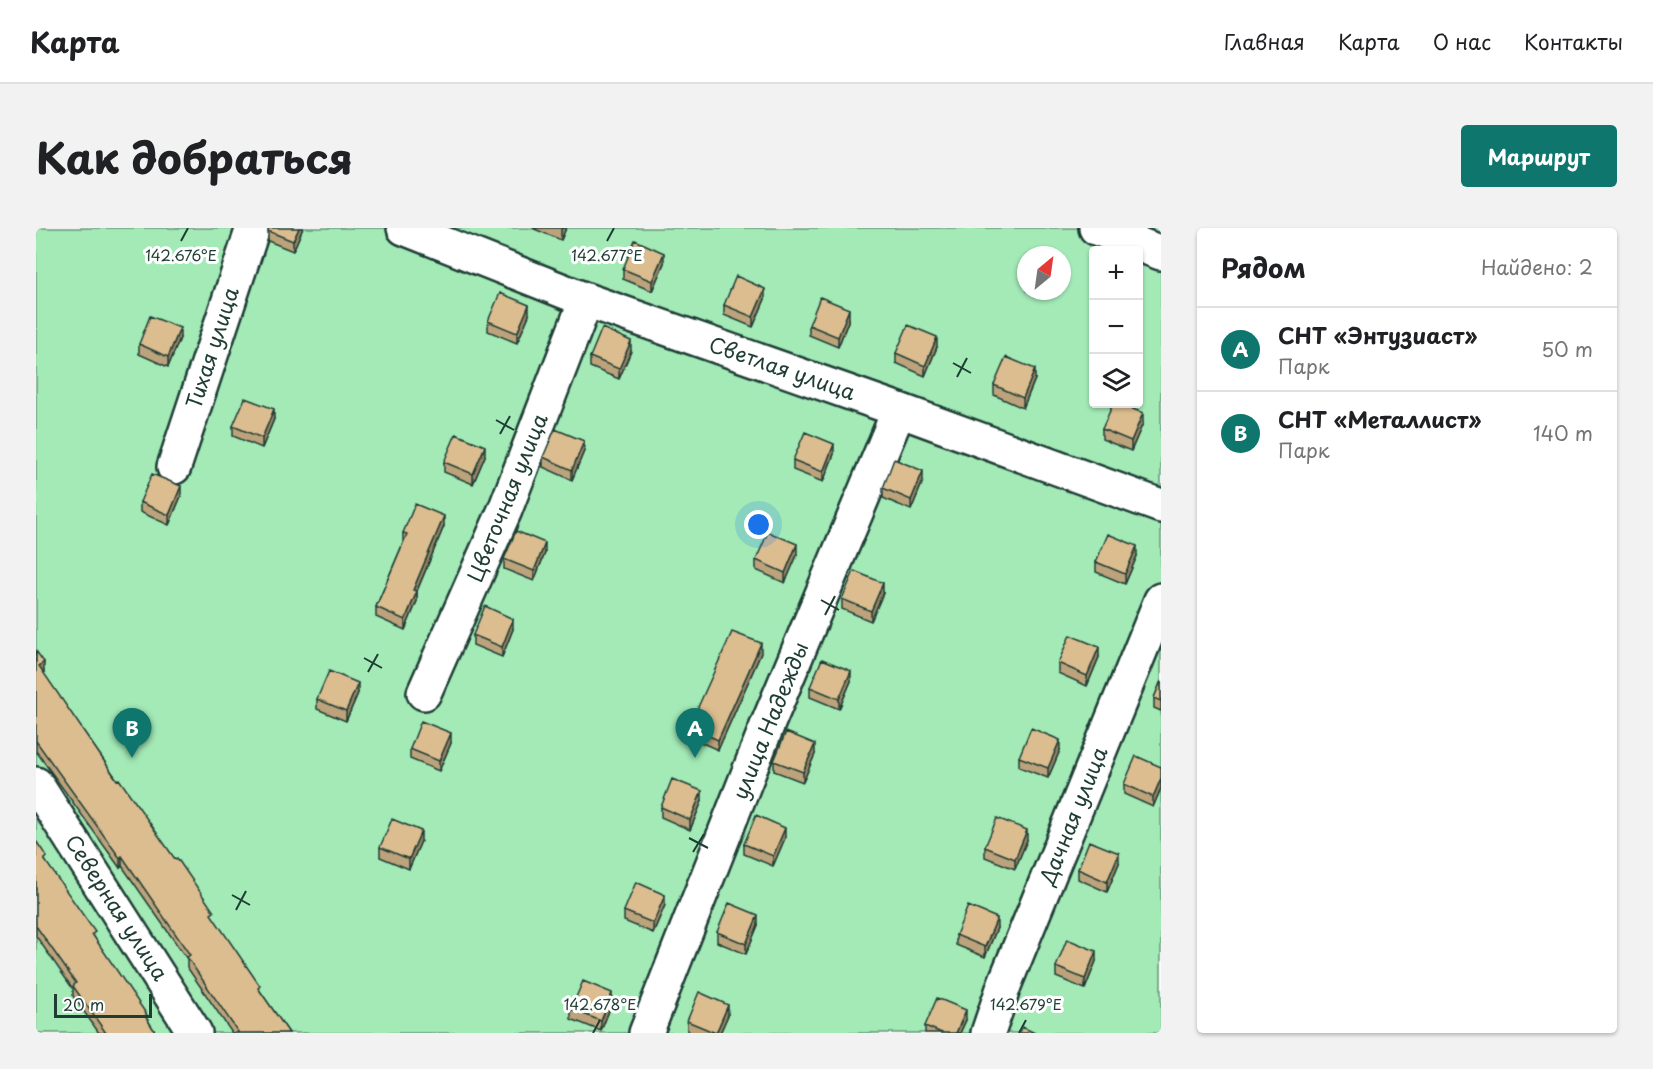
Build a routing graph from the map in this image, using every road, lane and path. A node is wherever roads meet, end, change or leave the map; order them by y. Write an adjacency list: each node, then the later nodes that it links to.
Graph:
1 (253, 228): 7 (street, Тихая улица)
2 (404, 228): 5 (street, Светлая улица)
3 (1096, 228): 4 (street)
4 (1161, 253)
5 (586, 300): 6 (street, Светлая улица); 10 (street, Цветочная улица)
6 (899, 410): 8 (street, Светлая улица); 13 (street, улица Надежды)
7 (174, 467)
8 (1161, 506)
9 (1161, 600): 14 (street, Дачная улица)
10 (424, 693)
11 (36, 784): 12 (street, Северная улица)
12 (195, 1033)
13 (646, 1033)
14 (988, 1033)

